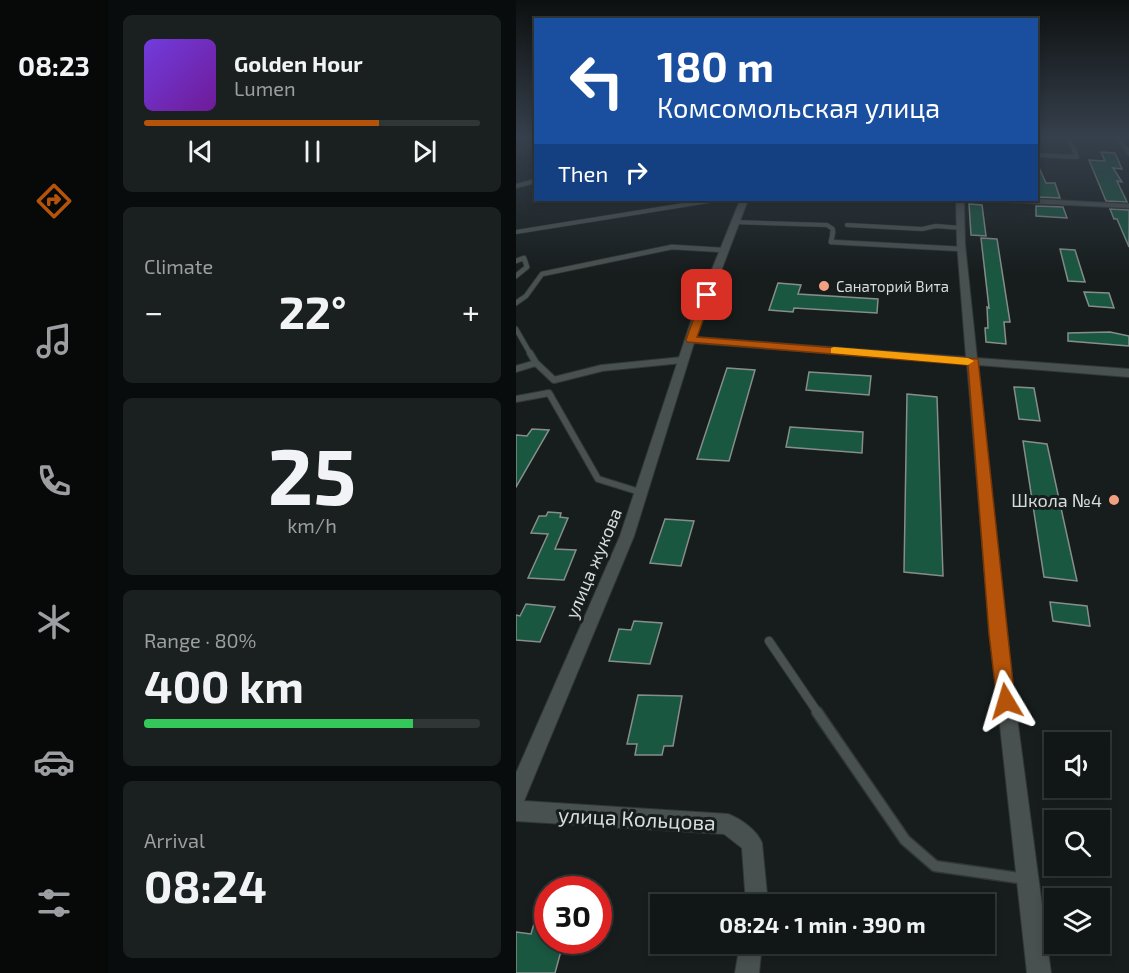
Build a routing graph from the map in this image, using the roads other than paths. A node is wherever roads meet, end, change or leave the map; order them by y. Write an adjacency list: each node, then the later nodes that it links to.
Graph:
1 (709, 201): 9 (lane)
2 (744, 201): 6 (street, улица жукова)
3 (960, 201): 8 (street)
4 (1025, 201): 5 (street)
5 (1129, 206)
6 (734, 222): 10 (lane); 11 (street, улица жукова)
7 (847, 225): 8 (lane)
8 (961, 228): 10 (street)
9 (516, 232)
10 (961, 249): 18 (street)
11 (722, 250): 14 (lane); 16 (street, улица жукова)
12 (516, 261): 13 (lane)
13 (516, 276)
14 (516, 303)
15 (516, 329): 19 (lane)
16 (691, 340): 17 (street, улица жукова); 18 (street)
17 (682, 360): 19 (lane); 23 (street, улица жукова)
18 (974, 362): 21 (street); 27 (street)
19 (536, 363): 20 (lane)
20 (516, 369)
21 (1129, 373)
22 (516, 399): 23 (lane)
23 (643, 493): 25 (street, улица жукова)
24 (768, 641): 27 (lane)
25 (516, 796)
26 (516, 811): 28 (street, улица Кольцова)
27 (1028, 879): 31 (street)
28 (756, 894)
29 (750, 954): 30 (street)
30 (747, 973)
31 (1040, 973)

